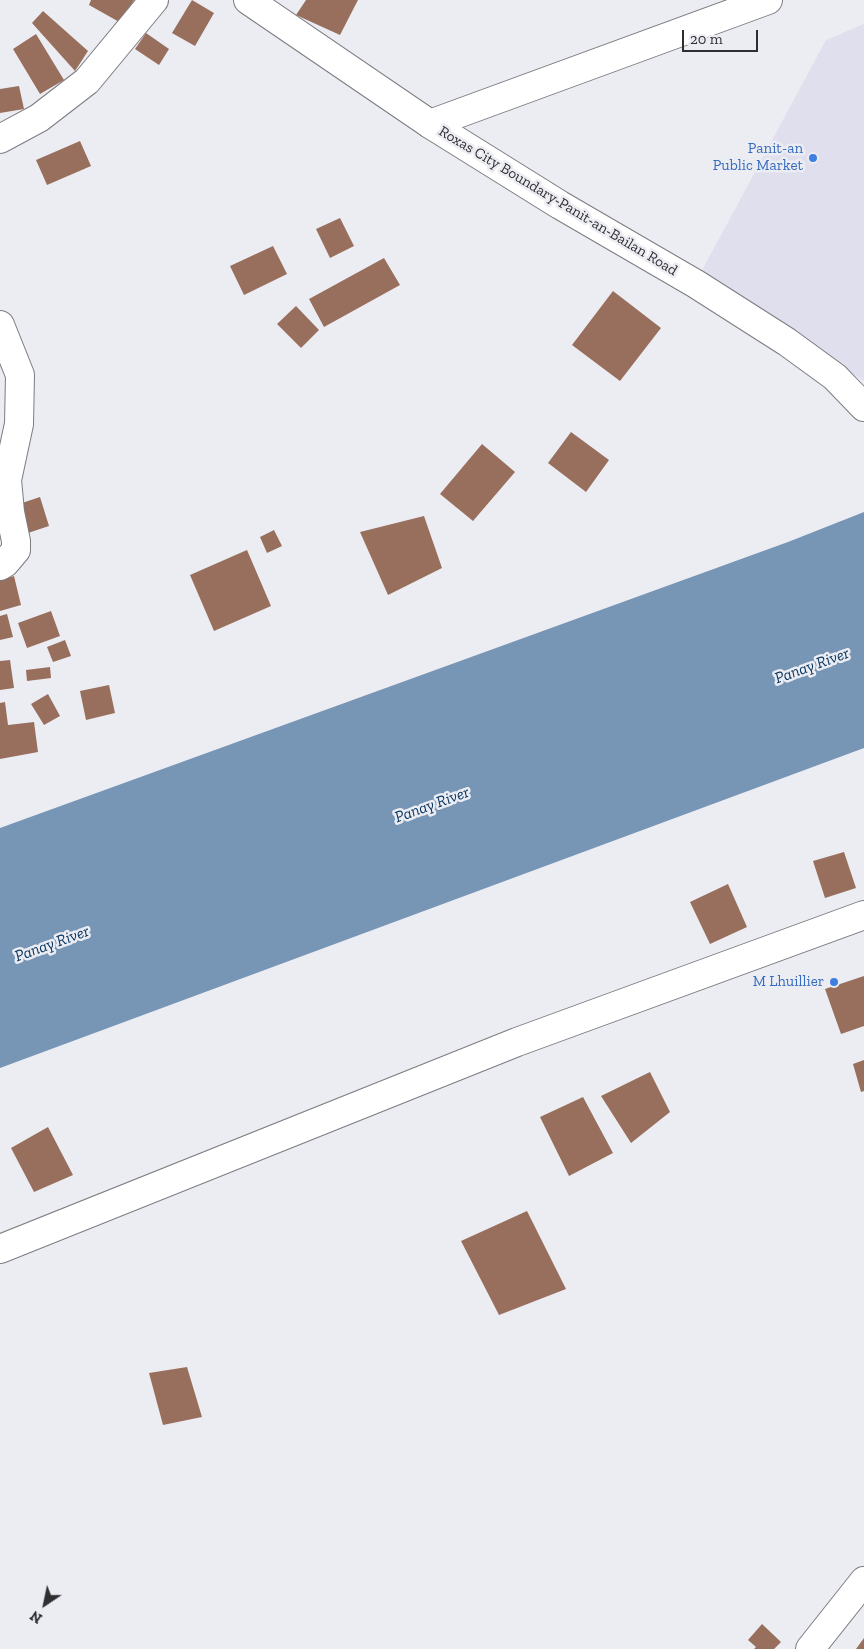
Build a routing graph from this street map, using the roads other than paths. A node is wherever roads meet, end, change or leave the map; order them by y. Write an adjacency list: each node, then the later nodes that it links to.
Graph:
1 (154, 0): 5 (main road)
2 (248, 0): 4 (main road, Roxas City Boundary-Panit-an-Bailan Road)
3 (768, 0): 4 (main road)
4 (430, 124): 7 (main road, Roxas City Boundary-Panit-an-Bailan Road)
5 (0, 139)
6 (0, 325): 8 (main road)
7 (864, 407)
8 (0, 566)
9 (864, 915): 10 (main road)
10 (0, 1249)
11 (864, 1581): 12 (main road)
12 (810, 1649)

